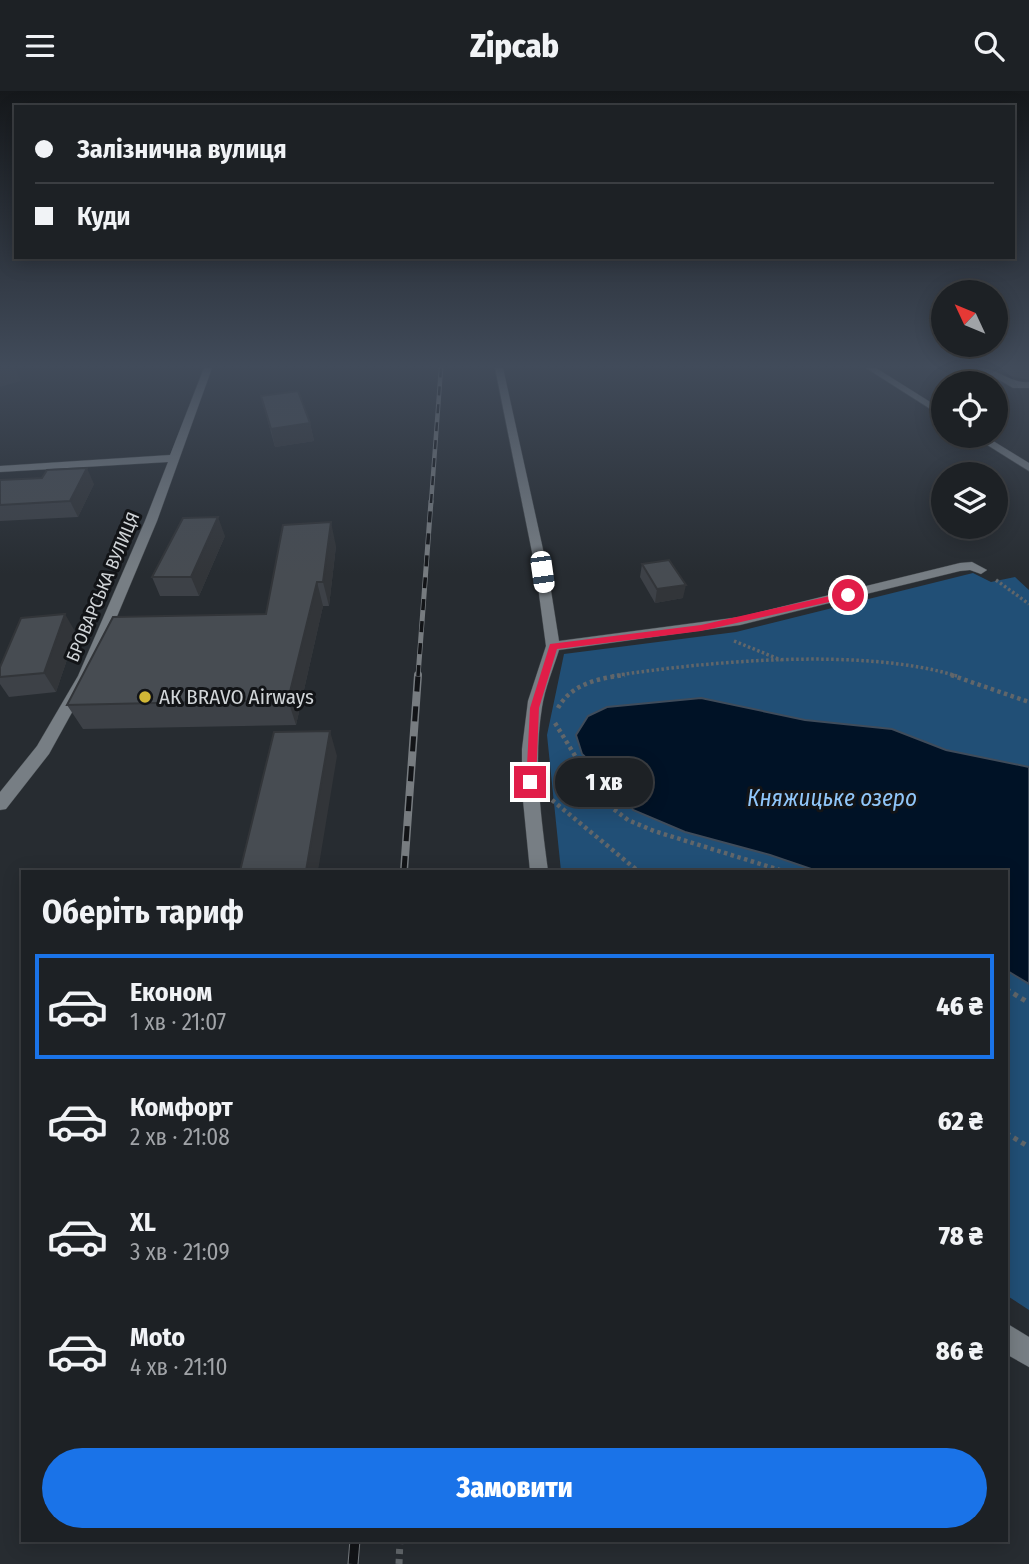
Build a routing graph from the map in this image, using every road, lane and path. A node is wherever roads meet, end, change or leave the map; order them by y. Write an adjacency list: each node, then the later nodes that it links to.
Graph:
1 (182, 437): 4 (street, БРОВАРСЬКА ВУЛИЦЯ)
2 (511, 437): 10 (street)
3 (997, 448): 6 (street)
4 (174, 459): 5 (street); 14 (street, БРОВАРСЬКА ВУЛИЦЯ)
5 (0, 468)
6 (1029, 468)
7 (981, 570): 8 (path); 9 (street)
8 (1029, 604)
9 (701, 628): 10 (street); 11 (path)
10 (553, 646): 13 (street)
11 (782, 661): 12 (path); 17 (path)
12 (1029, 702)
13 (530, 782): 15 (street); 16 (path)
14 (0, 804)
15 (539, 870)
16 (637, 870)
17 (780, 870)
18 (1008, 990): 19 (path)
19 (1029, 1003)
20 (1008, 1134): 21 (path)
21 (1029, 1147)
22 (1008, 1339): 23 (street)
23 (1029, 1353)
24 (400, 1542): 25 (path)
25 (399, 1564)

